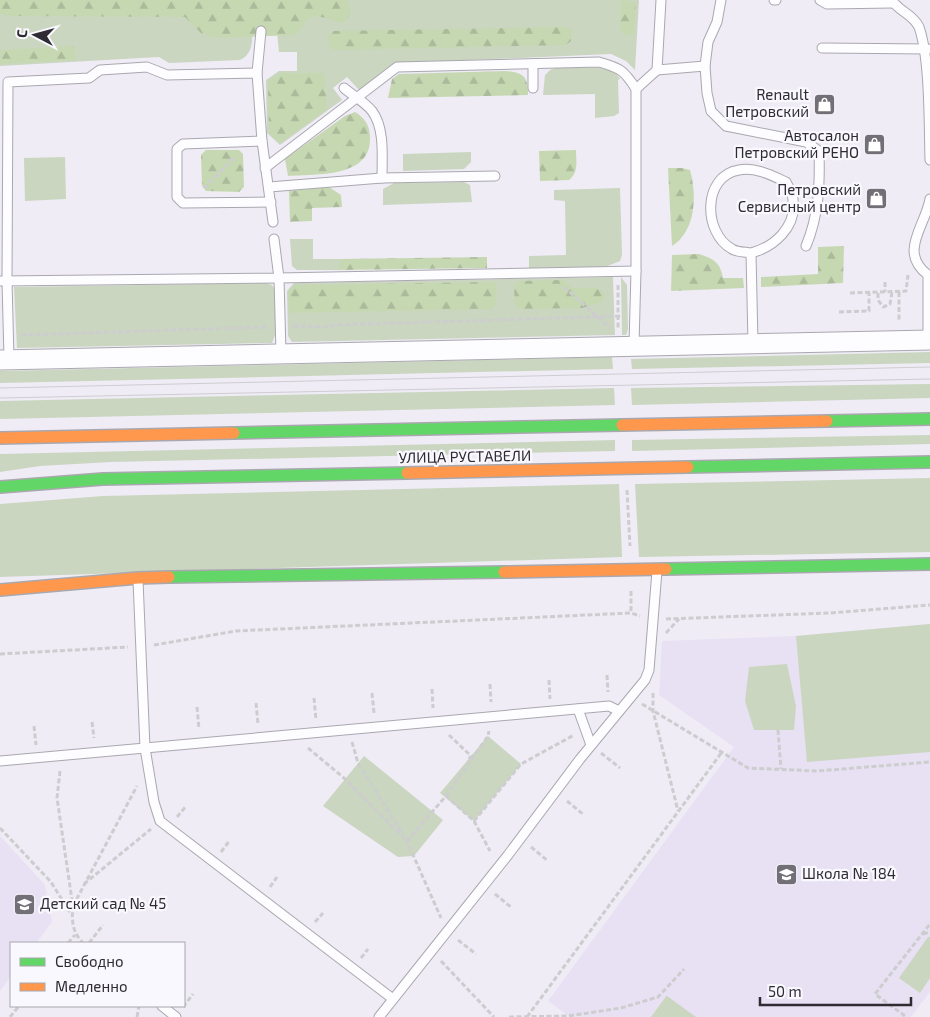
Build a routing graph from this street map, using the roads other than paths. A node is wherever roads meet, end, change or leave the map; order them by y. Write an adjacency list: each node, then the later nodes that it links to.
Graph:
1 (661, 0): 10 (lane)
2 (721, 0): 9 (lane)
3 (820, 0): 4 (lane)
4 (893, 1): 7 (lane)
5 (261, 31): 11 (lane)
6 (822, 48): 7 (lane)
7 (928, 49): 17 (lane)
8 (533, 64): 13 (lane); 14 (lane); 15 (lane)
9 (705, 66): 10 (lane); 27 (lane)
10 (657, 70): 14 (lane)
11 (257, 72): 16 (lane); 19 (lane)
12 (344, 88): 15 (lane)
13 (533, 88)
14 (636, 89): 29 (lane)
15 (356, 98): 18 (lane); 21 (lane)
16 (262, 141): 18 (lane); 24 (lane)
17 (930, 160)
18 (265, 168): 22 (lane)
19 (4, 171): 32 (lane)
20 (495, 176): 21 (lane)
21 (382, 178): 22 (lane)
22 (269, 187): 24 (lane)
23 (930, 200): 30 (lane)
24 (271, 202): 25 (lane)
25 (273, 222)
26 (274, 239): 31 (lane)
27 (806, 246)
28 (751, 253): 28 (lane); 34 (lane)
29 (636, 271): 31 (lane); 35 (lane)
30 (929, 275): 33 (lane)
31 (280, 278): 32 (lane); 36 (lane)
32 (3, 281): 37 (lane)
33 (929, 340): 34 (street)
34 (753, 343): 35 (street)
35 (634, 345): 36 (street)
36 (281, 353): 37 (street)
37 (5, 359)
38 (930, 419): 39 (main road, УЛИЦА РУСТАВЕЛИ)
39 (0, 438)
40 (930, 462): 41 (main road, УЛИЦА РУСТАВЕЛИ)
41 (0, 487)
42 (930, 564): 43 (main road)
43 (658, 570): 44 (main road); 47 (lane)
44 (138, 578): 45 (main road); 49 (lane)
45 (0, 590)
46 (578, 709): 47 (lane); 48 (lane); 49 (lane)
47 (619, 711): 48 (lane)
48 (591, 746): 51 (lane)
49 (146, 748): 50 (lane); 51 (lane)
50 (0, 761)
51 (393, 999): 54 (lane)
52 (163, 1007): 53 (lane)
53 (176, 1017)
54 (379, 1017)

